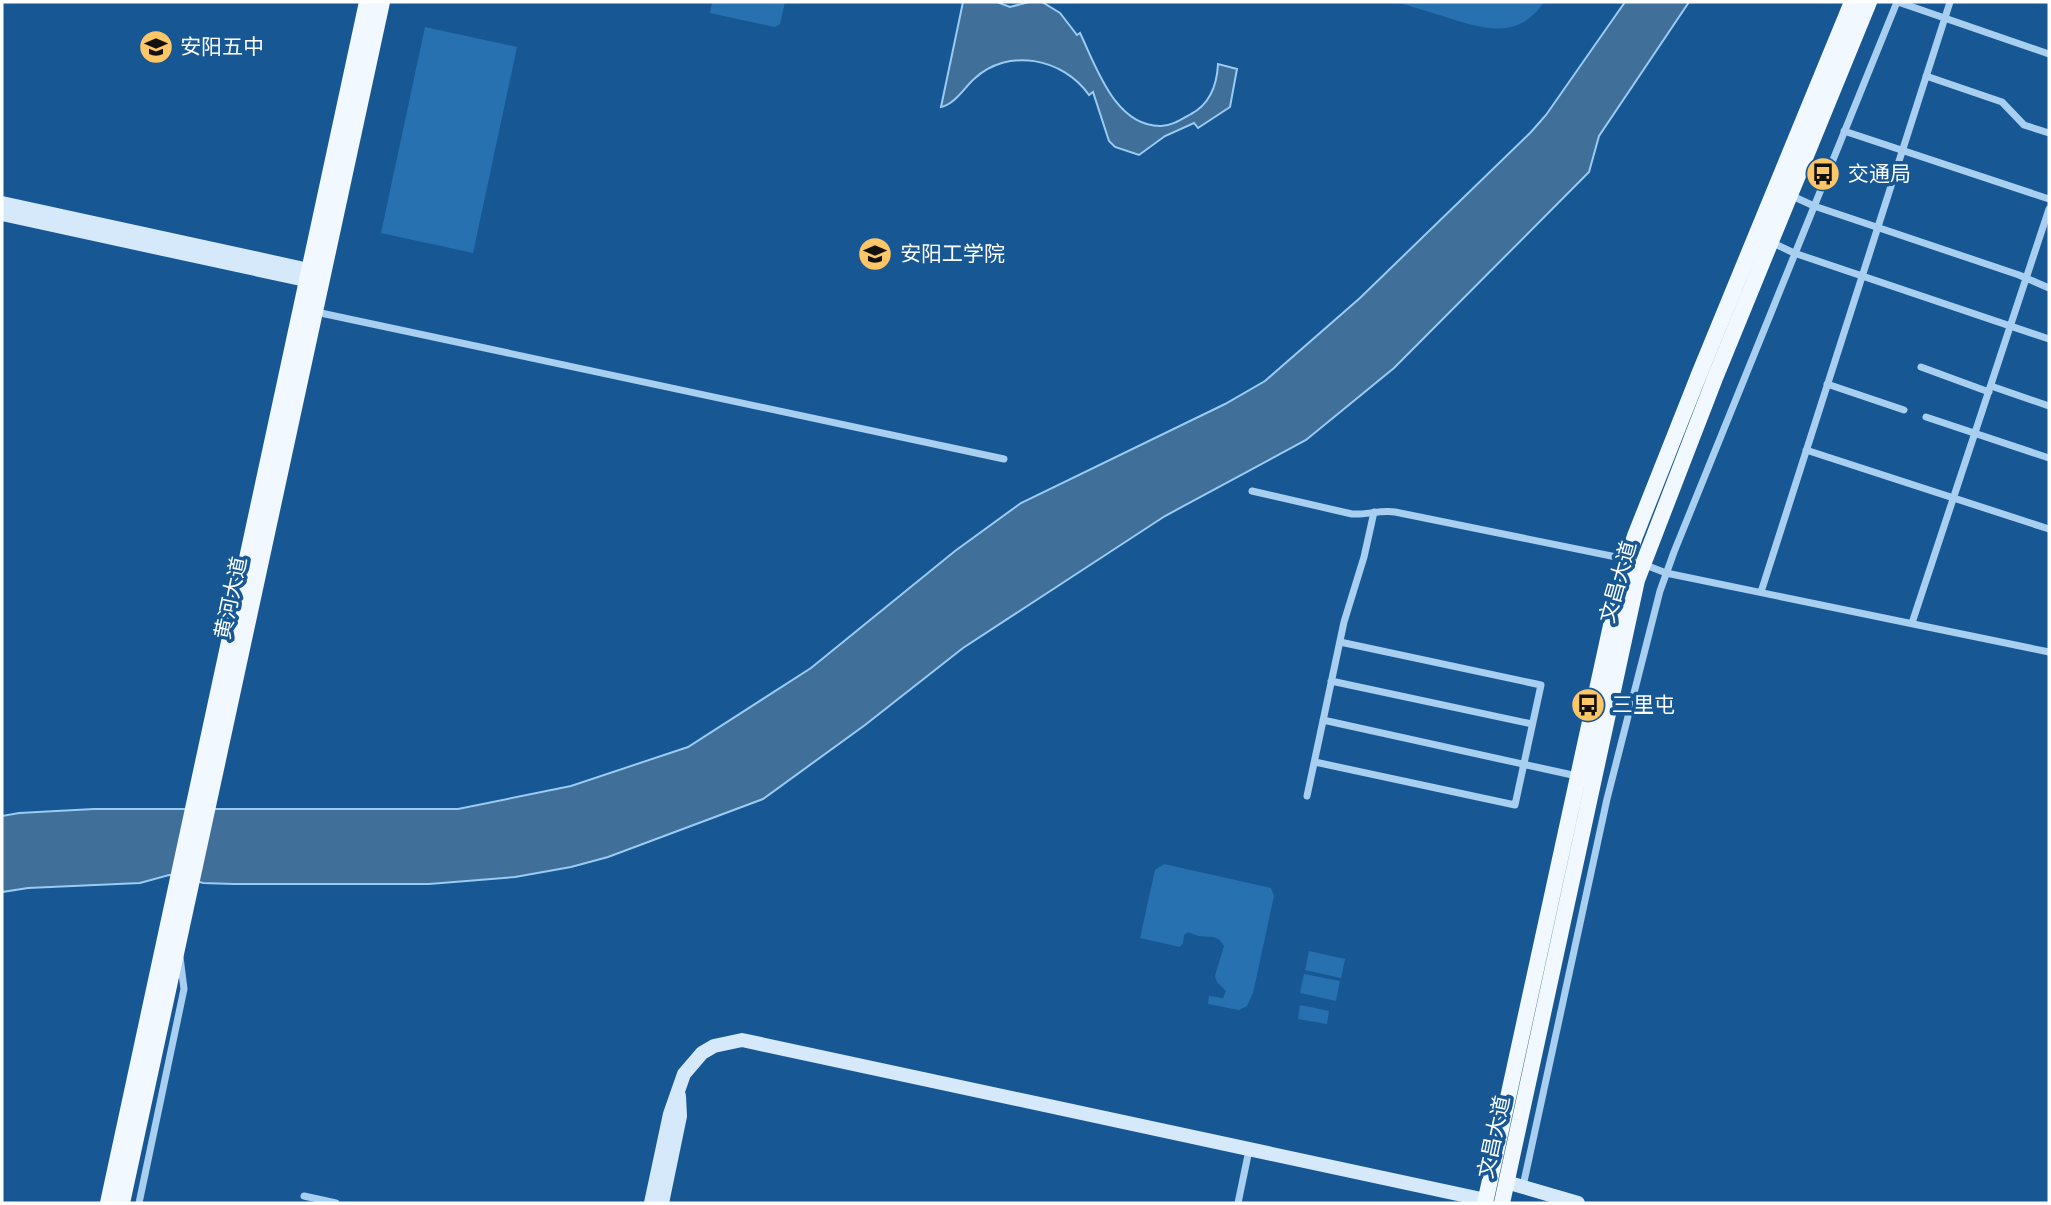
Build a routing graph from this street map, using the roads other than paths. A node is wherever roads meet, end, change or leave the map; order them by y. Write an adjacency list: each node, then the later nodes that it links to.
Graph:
1 (368, 2): 22 (main road, 黄河大道)
2 (382, 2): 22 (main road, 黄河大道)
3 (1852, 2): 43 (main road, 文昌大道)
4 (1869, 2): 13 (main road, 文昌大道)
5 (1898, 2): 7 (street); 10 (street)
6 (1950, 2): 7 (street)
7 (1945, 18): 8 (street); 9 (street)
8 (2049, 54)
9 (1926, 76): 11 (street); 12 (street)
10 (1844, 131): 12 (street); 16 (street)
11 (2049, 134)
12 (1902, 150): 14 (street); 19 (street)
13 (1790, 195): 16 (street); 20 (main road, 文昌大道)
14 (2049, 199)
15 (2, 203): 22 (street)
16 (1814, 206): 19 (street); 21 (street)
17 (2049, 209): 24 (street)
18 (2, 214): 22 (street)
19 (1877, 228): 23 (street); 24 (street)
20 (1770, 242): 21 (street); 43 (main road, 文昌大道)
21 (1794, 253): 23 (street); 44 (street)
22 (315, 276): 26 (main road, 黄河大道); 56 (main road, 黄河大道)
23 (1861, 276): 27 (street); 30 (street)
24 (2026, 279): 25 (street); 27 (street)
25 (2049, 288)
26 (315, 312): 38 (street); 56 (main road, 黄河大道)
27 (2011, 326): 28 (street); 31 (street)
28 (2049, 339)
29 (1921, 367): 31 (street)
30 (1827, 384): 33 (street); 36 (street)
31 (1990, 389): 32 (street); 35 (street)
32 (2049, 405)
33 (1904, 410)
34 (1926, 416): 35 (street)
35 (1975, 433): 37 (street); 40 (street)
36 (1806, 450): 40 (street); 45 (street)
37 (2049, 458)
38 (1004, 459)
39 (1252, 491): 41 (street)
40 (1954, 498): 42 (street); 46 (street)
41 (1374, 512): 43 (street); 47 (street)
42 (2049, 529)
43 (1635, 562): 44 (street); 54 (main road, 文昌大道); 61 (main road, 文昌大道)
44 (1666, 573): 45 (street); 62 (street)
45 (1761, 592): 46 (street)
46 (1912, 623): 48 (street)
47 (1340, 642): 49 (street); 51 (street)
48 (2049, 652)
49 (1331, 681): 50 (street); 51 (street)
50 (1323, 720): 52 (street); 53 (street)
51 (1532, 724): 53 (street)
52 (1314, 762): 53 (street); 55 (street)
53 (1524, 764): 54 (street)
54 (1577, 776): 64 (main road, 文昌大道)
55 (1307, 796)
56 (201, 805): 57 (main road, 黄河大道)
57 (183, 887): 58 (main road, 黄河大道); 65 (main road, 黄河大道)
58 (178, 944): 66 (main road, 黄河大道); 67 (street)
59 (678, 1091): 60 (street); 69 (street); 70 (street)
60 (1250, 1149): 64 (street); 71 (street)
61 (1506, 1182): 62 (street); 64 (main road, 文昌大道)
62 (1523, 1187): 72 (street)
63 (304, 1196): 68 (street)
64 (1491, 1202)
65 (108, 1203)
66 (122, 1203)
67 (139, 1203)
68 (336, 1203)
69 (651, 1203)
70 (662, 1203)
71 (1238, 1203)
72 (1578, 1203)

